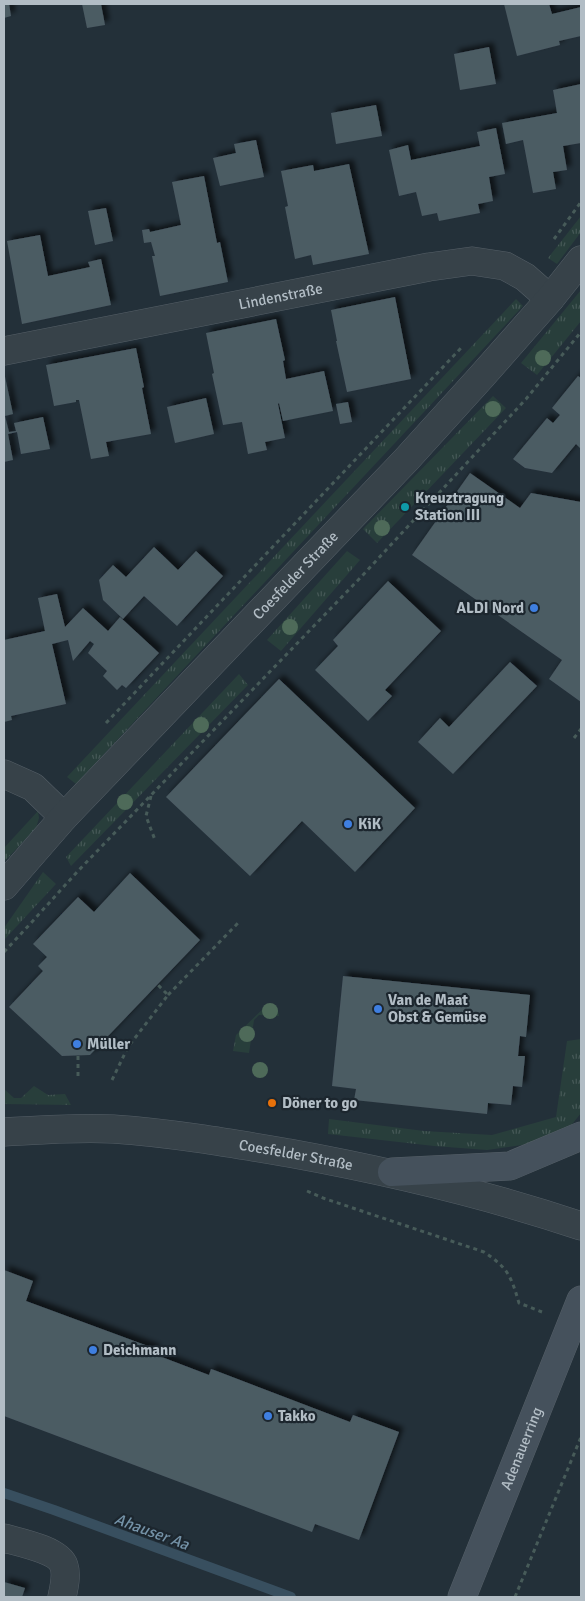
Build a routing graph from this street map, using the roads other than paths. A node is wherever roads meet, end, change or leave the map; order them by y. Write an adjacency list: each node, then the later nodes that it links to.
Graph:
1 (581, 260): 2 (street, Coesfelder Straße)
2 (550, 299): 3 (street, Lindenstraße); 5 (street, Coesfelder Straße)
3 (4, 350)
4 (4, 774): 5 (street)
5 (64, 817): 6 (street, Coesfelder Straße)
6 (4, 886)
7 (4, 1132): 9 (street, Coesfelder Straße)
8 (581, 1136): 9 (main road)
9 (392, 1172): 10 (street, Coesfelder Straße)
10 (581, 1226)
11 (577, 1312): 14 (main road, Adenauerring)
12 (4, 1538): 13 (street)
13 (62, 1597)
14 (462, 1597)

